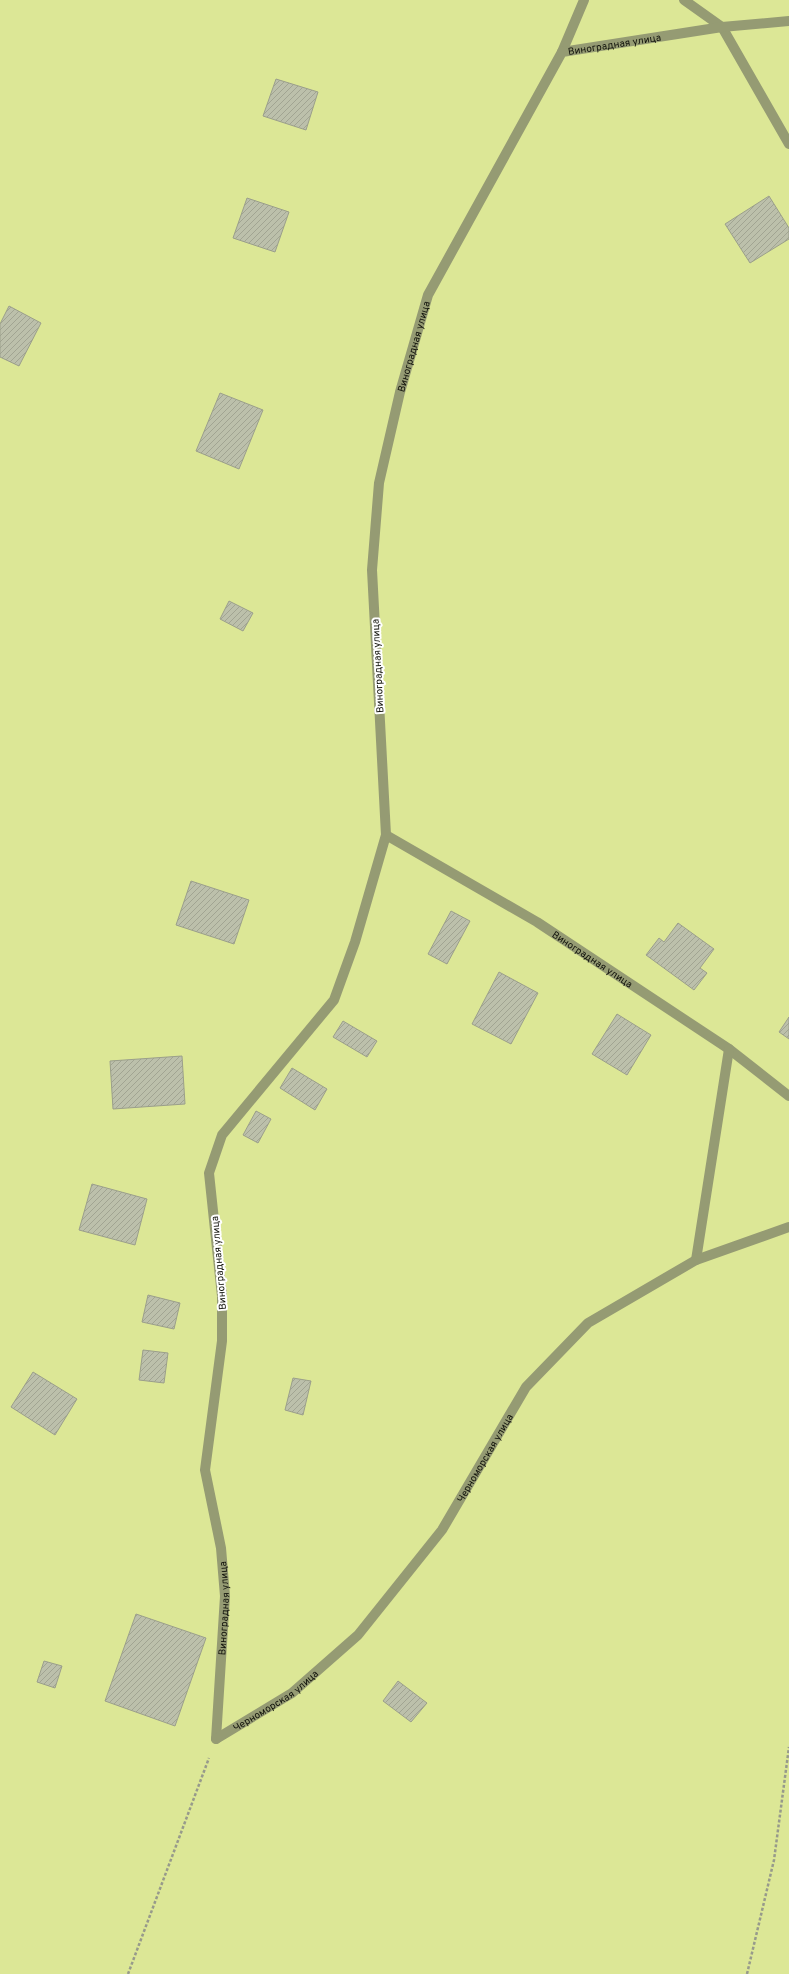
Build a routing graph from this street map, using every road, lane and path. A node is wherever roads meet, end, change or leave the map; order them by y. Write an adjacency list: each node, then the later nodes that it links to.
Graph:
1 (584, 0): 5 (street)
2 (684, 0): 4 (street)
3 (789, 21): 4 (street, Виноградная улица)
4 (722, 27): 5 (street, Виноградная улица); 6 (street)
5 (562, 52): 7 (street, Виноградная улица)
6 (789, 144)
7 (386, 835): 8 (street, Виноградная улица); 12 (street, Виноградная улица)
8 (729, 1050): 9 (street, Виноградная улица); 11 (street)
9 (789, 1096)
10 (789, 1227): 11 (street, Черноморская улица)
11 (696, 1260): 12 (street, Черноморская улица)
12 (216, 1738): 14 (path)
13 (789, 1747): 15 (path)
14 (128, 1974)
15 (747, 1974)

